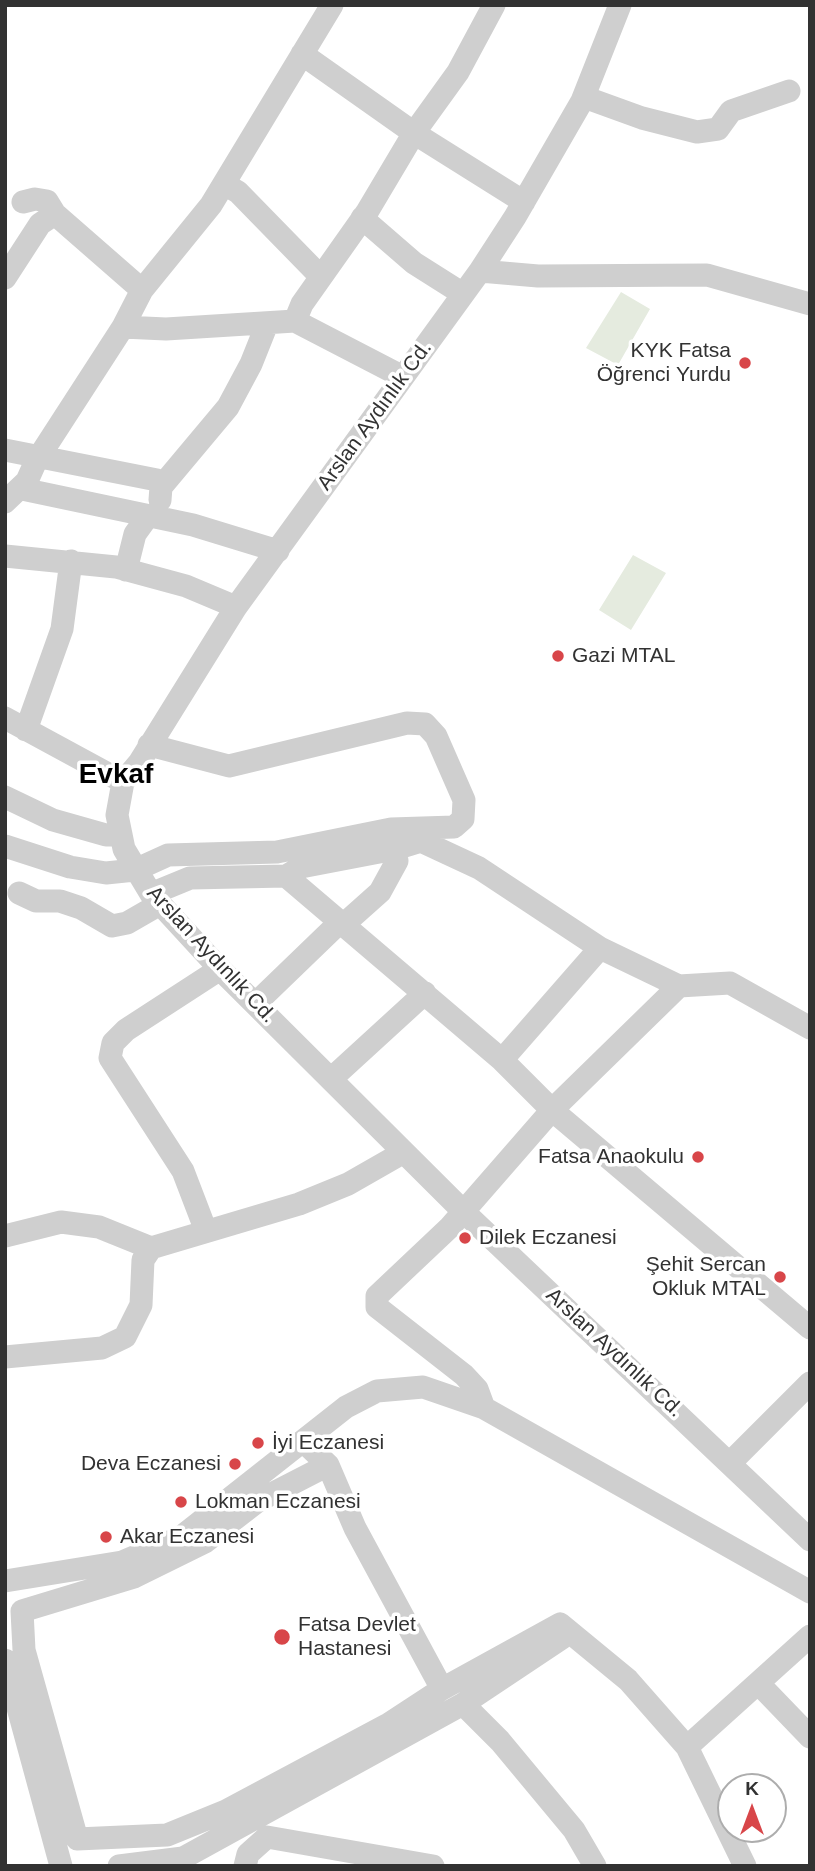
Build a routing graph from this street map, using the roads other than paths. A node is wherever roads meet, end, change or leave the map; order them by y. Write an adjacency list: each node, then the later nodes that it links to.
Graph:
1 (332, 5): 4 (street)
2 (494, 5): 7 (street)
3 (617, 6): 6 (street, Arslan Aydınlık Cd.)
4 (302, 54): 7 (street); 8 (street)
5 (789, 91): 6 (street)
6 (584, 97): 10 (street, Arslan Aydınlık Cd.)
7 (414, 133): 10 (street); 12 (street)
8 (224, 184): 14 (street); 16 (street)
9 (23, 202): 11 (street)
10 (524, 202): 13 (street, Arslan Aydınlık Cd.)
11 (55, 214): 15 (street); 16 (street)
12 (362, 218): 14 (street); 17 (street)
13 (480, 271): 17 (street, Arslan Aydınlık Cd.); 18 (street)
14 (321, 277): 19 (street)
15 (5, 278)
16 (142, 290): 21 (street)
17 (463, 294): 22 (street, Arslan Aydınlık Cd.)
18 (810, 304)
19 (295, 321): 20 (street); 22 (street)
20 (267, 324): 21 (street); 25 (street)
21 (123, 327): 24 (street)
22 (403, 377): 28 (street, Arslan Aydınlık Cd.)
23 (5, 450): 24 (street)
24 (43, 455): 25 (street); 26 (street)
25 (161, 487): 27 (street)
26 (12, 494): 27 (street)
27 (153, 517): 28 (street); 31 (street)
28 (278, 551): 32 (street, Arslan Aydınlık Cd.)
29 (5, 556): 30 (street)
30 (71, 561): 31 (street); 34 (street)
31 (126, 570): 32 (street)
32 (236, 607): 35 (street, Arslan Aydınlık Cd.)
33 (5, 719): 34 (street)
34 (26, 730): 36 (street)
35 (149, 745): 36 (street, Arslan Aydınlık Cd.); 41 (street)
36 (123, 782): 38 (street, Arslan Aydınlık Cd.)
37 (5, 797): 38 (street)
38 (121, 835): 41 (street, Arslan Aydınlık Cd.)
39 (5, 846): 41 (street)
40 (395, 849): 42 (street); 45 (street); 46 (street)
41 (135, 870): 44 (street, Arslan Aydınlık Cd.)
42 (286, 876): 44 (street); 45 (street)
43 (19, 893): 44 (street)
44 (155, 899): 47 (street, Arslan Aydınlık Cd.)
45 (342, 924): 49 (street); 50 (street)
46 (600, 948): 48 (street); 52 (street)
47 (220, 969): 50 (street, Arslan Aydınlık Cd.); 57 (street)
48 (679, 986): 51 (street); 54 (street)
49 (425, 993): 52 (street); 53 (street)
50 (255, 1004): 53 (street, Arslan Aydınlık Cd.)
51 (810, 1028)
52 (502, 1060): 54 (street)
53 (331, 1079): 55 (street, Arslan Aydınlık Cd.)
54 (552, 1110): 56 (street); 60 (street)
55 (404, 1152): 56 (street, Arslan Aydınlık Cd.); 57 (street)
56 (463, 1211): 63 (street); 65 (street, Arslan Aydınlık Cd.)
57 (206, 1231): 59 (street)
58 (5, 1236): 59 (street)
59 (151, 1248): 61 (street)
60 (810, 1328)
61 (5, 1357)
62 (810, 1382): 65 (street)
63 (484, 1408): 64 (street); 69 (street)
64 (303, 1441): 66 (street); 68 (street)
65 (731, 1462): 67 (street, Arslan Aydınlık Cd.)
66 (328, 1465): 74 (street); 74 (street)
67 (810, 1540)
68 (5, 1581)
69 (810, 1592)
70 (570, 1633): 74 (street); 75 (street); 77 (street)
71 (810, 1636): 73 (street)
72 (6, 1667): 81 (street)
73 (759, 1684): 76 (street); 77 (street)
74 (443, 1689)
75 (463, 1704): 78 (street); 84 (street)
76 (810, 1737)
77 (687, 1747): 85 (street)
78 (232, 1833): 79 (street); 80 (street)
79 (250, 1856): 83 (street)
80 (182, 1862): 82 (street)
81 (61, 1866)
82 (119, 1866)
83 (433, 1866)
84 (595, 1866)
85 (745, 1866)

